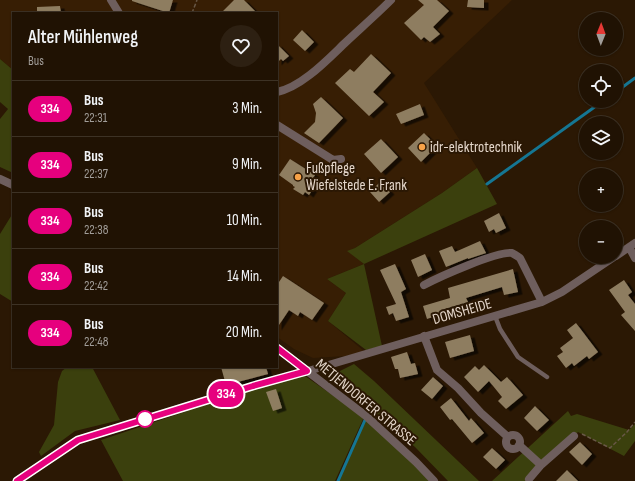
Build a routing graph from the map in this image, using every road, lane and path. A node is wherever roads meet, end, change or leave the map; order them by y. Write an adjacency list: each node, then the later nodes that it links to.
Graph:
1 (111, 0): 4 (street)
2 (197, 0): 5 (path)
3 (391, 0): 6 (street)
4 (117, 12)
5 (192, 12)
6 (278, 92)
7 (278, 126): 8 (street)
8 (341, 159)
9 (0, 179): 10 (street)
10 (12, 185)
11 (632, 245): 12 (street, DOMSHEIDE); 13 (street)
12 (623, 251)
13 (635, 258)
14 (603, 264): 16 (street, DOMSHEIDE)
15 (424, 285): 16 (street)
16 (542, 302): 17 (street, DOMSHEIDE)
17 (495, 316): 18 (street, DOMSHEIDE); 21 (lane)
18 (424, 336): 20 (street, DOMSHEIDE); 24 (street)
19 (278, 349): 20 (street, METJENDORFER STRASSE)
20 (307, 371): 26 (street, DOMSHEIDE); 27 (street, METJENDORFER STRASSE)
21 (547, 377)
22 (635, 422): 23 (path)
23 (574, 436): 24 (street)
24 (541, 465): 25 (street)
25 (529, 479)
26 (17, 481)
27 (434, 481)

